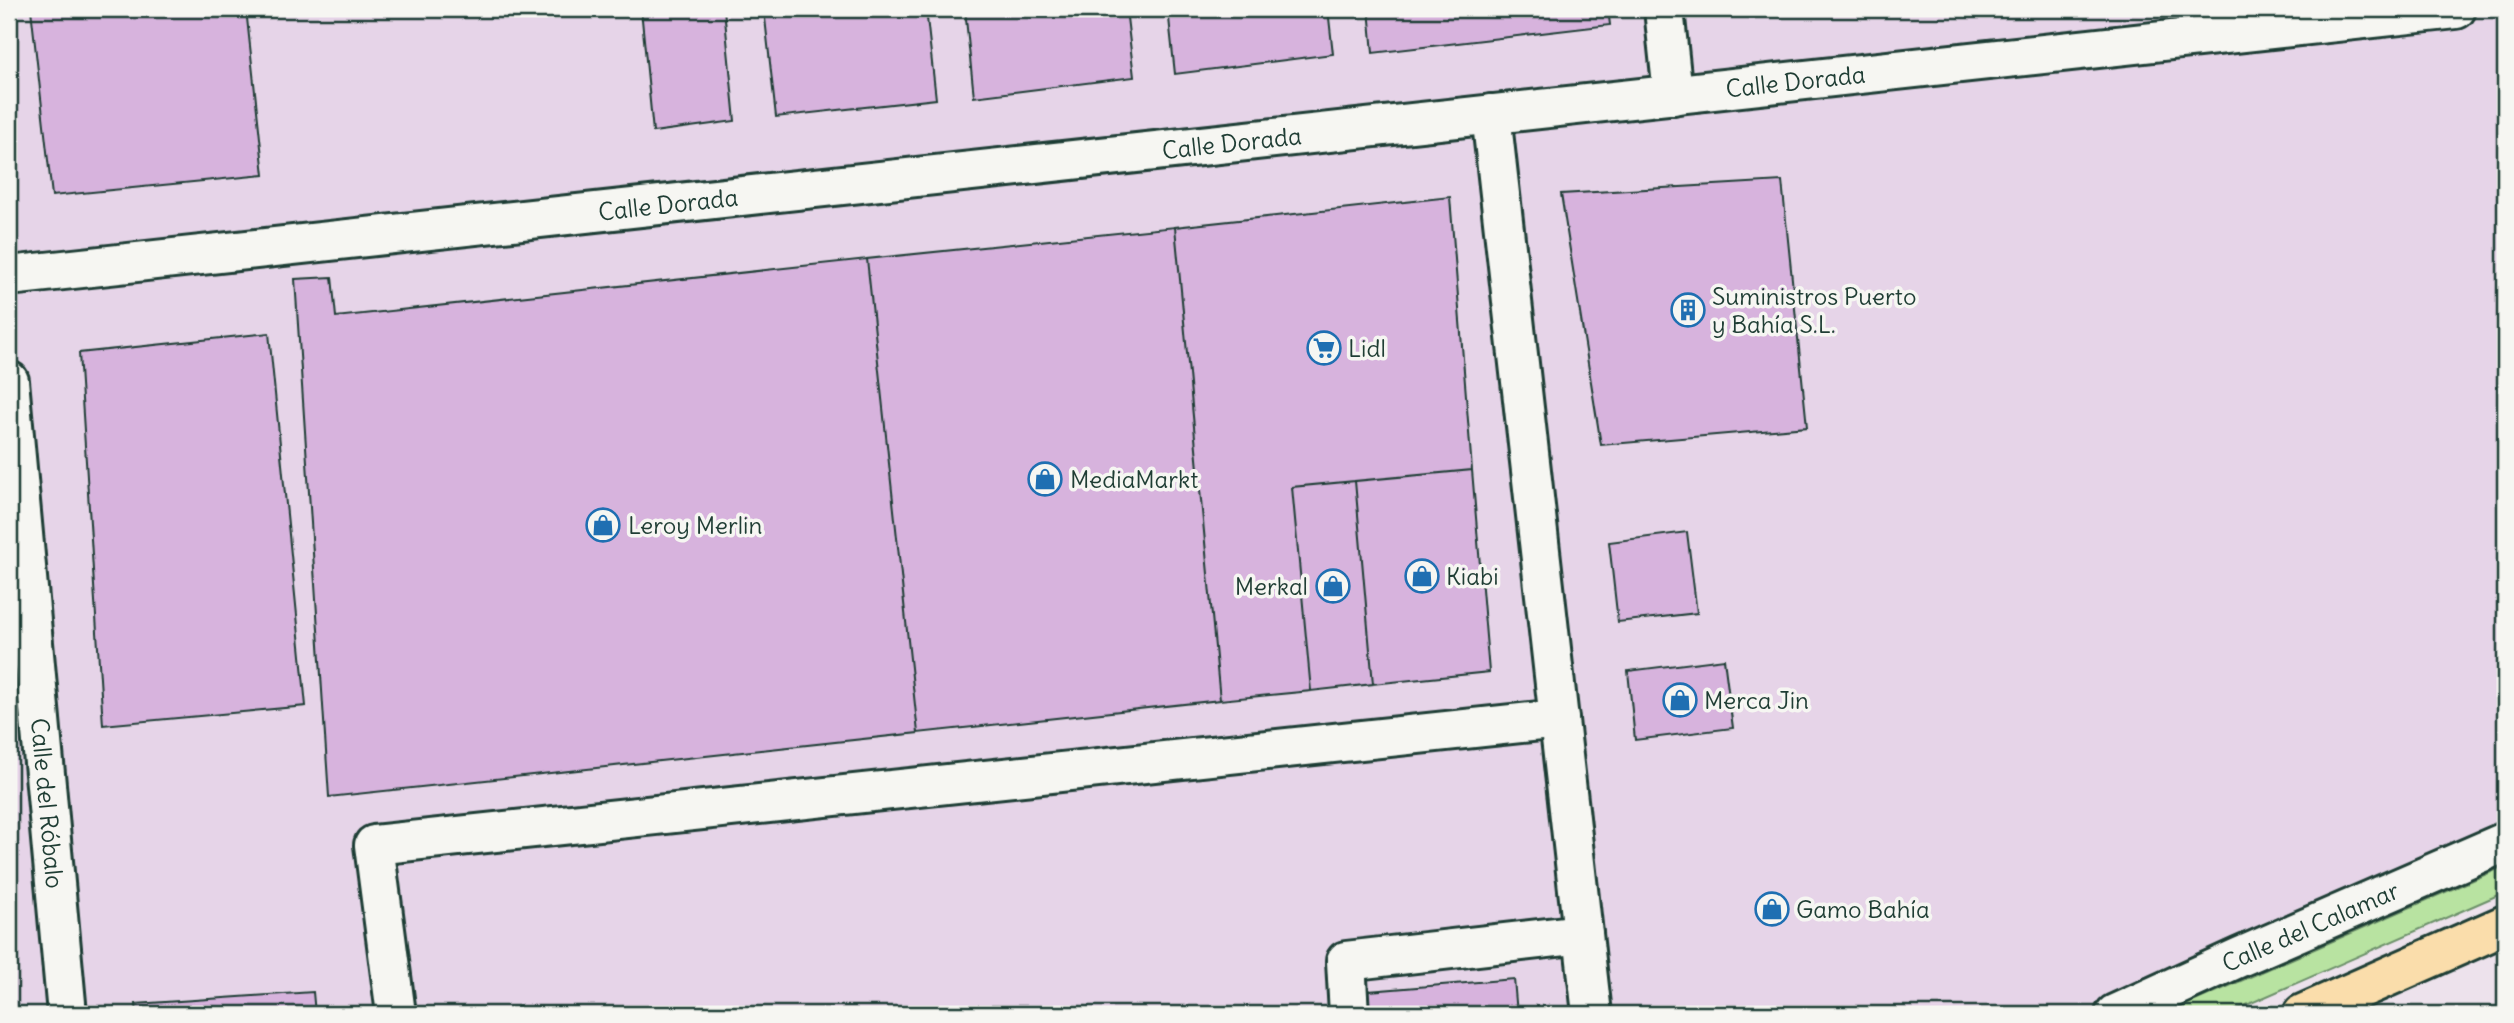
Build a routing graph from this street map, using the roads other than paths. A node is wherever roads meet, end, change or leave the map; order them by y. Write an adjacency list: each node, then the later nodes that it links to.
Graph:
1 (1664, 9): 3 (street)
2 (2456, 9): 3 (street, Calle Dorada)
3 (1673, 95): 4 (street, Calle Dorada)
4 (1490, 114): 5 (street, Calle Dorada); 7 (street)
5 (9, 276)
6 (9, 382): 11 (street, Calle del Róbalo)
7 (1559, 719): 10 (street); 12 (street)
8 (2505, 842): 15 (street, Calle del Calamar)
9 (2505, 925): 16 (highway)
10 (1583, 934): 13 (street); 14 (street)
11 (67, 1014)
12 (396, 1014)
13 (1349, 1014)
14 (1592, 1014)
15 (2115, 1014)
16 (2303, 1014)

